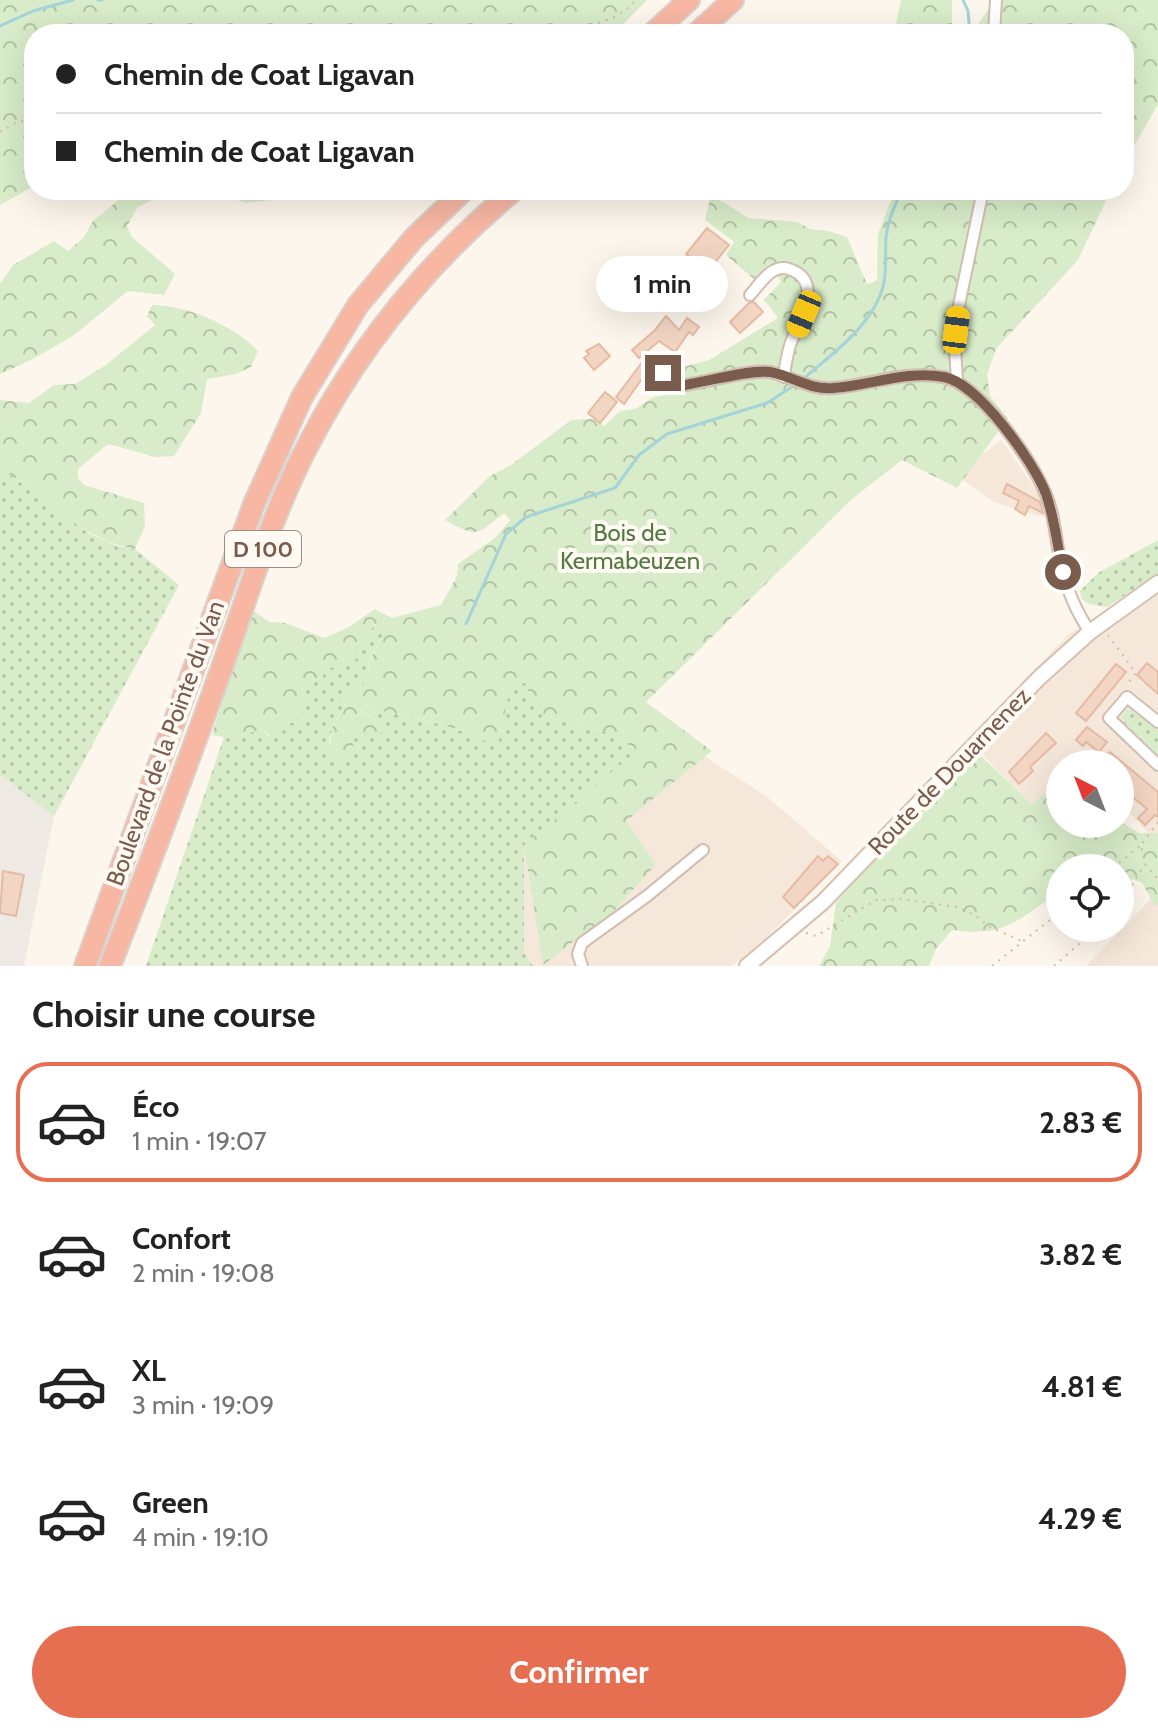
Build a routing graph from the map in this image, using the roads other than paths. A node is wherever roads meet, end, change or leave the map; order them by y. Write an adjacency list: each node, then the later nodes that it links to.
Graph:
1 (689, 0): 4 (highway)
2 (733, 0): 5 (highway)
3 (996, 0): 6 (street)
4 (663, 24)
5 (707, 24)
6 (995, 24)
7 (454, 200): 19 (highway, Boulevard de la Pointe du Van / D 100)
8 (503, 200): 20 (highway, Boulevard de la Pointe du Van / D 100)
9 (981, 200): 12 (street)
10 (750, 295): 13 (street)
11 (663, 364): 13 (street)
12 (957, 380): 13 (street); 15 (street)
13 (793, 381)
14 (1158, 583): 15 (main road, Route de Douarnenez)
15 (1095, 628): 22 (main road, Route de Douarnenez)
16 (1158, 722): 17 (street)
17 (1158, 765)
18 (703, 850): 21 (street)
19 (85, 966)
20 (110, 966)
21 (582, 966)
22 (747, 966)

